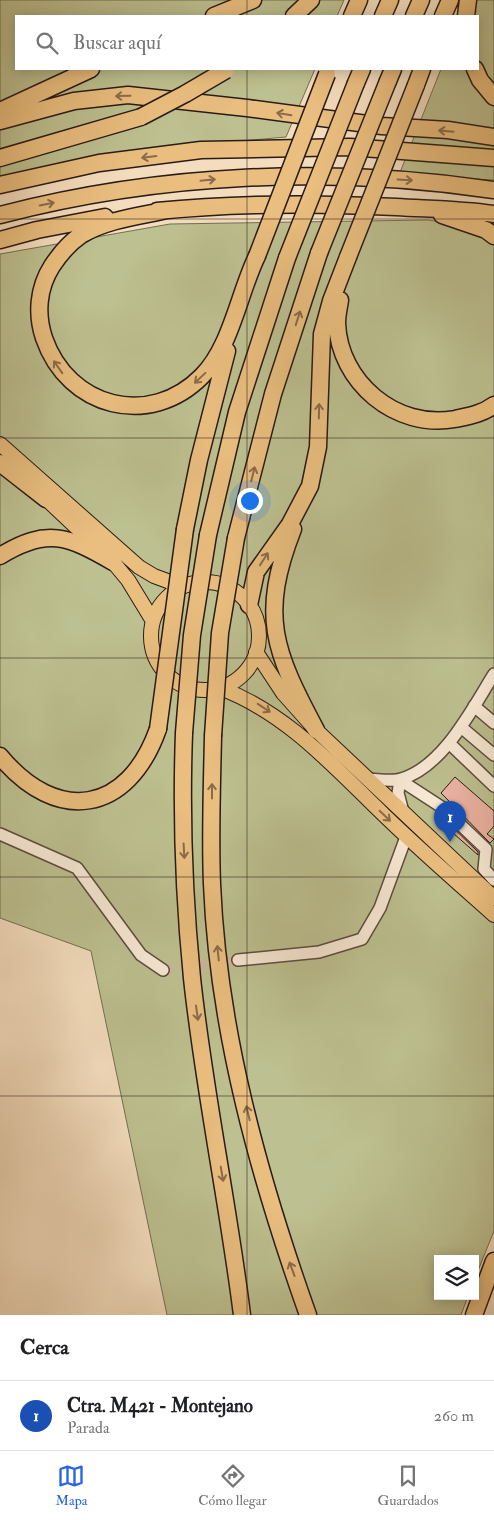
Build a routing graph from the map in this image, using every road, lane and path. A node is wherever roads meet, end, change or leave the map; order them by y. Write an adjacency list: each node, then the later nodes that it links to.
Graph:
1 (253, 0): 8 (highway)
2 (311, 0): 9 (highway)
3 (359, 0): 10 (highway)
4 (390, 0): 11 (highway)
5 (421, 0): 12 (highway)
6 (450, 0): 13 (highway)
7 (468, 0): 14 (highway)
8 (216, 15)
9 (295, 15)
10 (352, 15)
11 (383, 15)
12 (414, 15)
13 (443, 15)
14 (466, 15)
15 (90, 70): 23 (highway)
16 (225, 70): 26 (highway, bridge)
17 (422, 70): 37 (highway, bridge)
18 (476, 70): 22 (highway)
19 (328, 72): 36 (highway, bridge)
20 (391, 75): 73 (highway, one-way to 20, bridge)
21 (359, 76): 72 (highway, one-way to 72, bridge)
22 (494, 97)
23 (0, 111)
24 (0, 121): 25 (highway, one-way to 24)
25 (494, 137)
26 (0, 158)
27 (494, 158): 28 (highway, one-way to 28)
28 (0, 185)
29 (494, 190): 33 (highway, one-way to 29)
30 (421, 209): 31 (highway); 32 (highway); 34 (highway)
31 (168, 210): 35 (highway); 36 (highway, one-way to 31)
32 (494, 214)
33 (0, 215)
34 (494, 236)
35 (0, 240)
36 (257, 256): 58 (highway, bridge)
37 (342, 275): 38 (highway); 42 (highway, one-way to 37)
38 (494, 405)
39 (0, 444): 46 (main road)
40 (0, 456): 43 (main road)
41 (0, 463): 43 (highway)
42 (310, 486): 47 (highway, one-way to 42); 55 (highway)
43 (46, 499): 45 (main road)
44 (0, 556): 45 (highway)
45 (113, 562): 48 (main road)
46 (181, 586): 47 (main road); 48 (main road)
47 (249, 605): 49 (main road)
48 (153, 621): 51 (main road)
49 (256, 652): 51 (main road); 55 (main road)
50 (494, 674): 52 (lane)
51 (220, 688): 64 (main road, one-way to 64)
52 (474, 706): 53 (lane); 54 (lane)
53 (494, 723)
54 (461, 727): 56 (lane); 57 (lane)
55 (316, 730): 59 (main road)
56 (448, 743): 60 (lane); 61 (lane)
57 (494, 755)
58 (0, 756)
59 (367, 779): 60 (lane); 62 (main road)
60 (400, 780): 62 (lane); 66 (lane)
61 (494, 786)
62 (403, 813): 67 (main road)
63 (0, 834): 70 (lane)
64 (406, 836): 68 (main road); 69 (lane)
65 (494, 862): 66 (lane)
66 (491, 876)
67 (494, 898)
68 (494, 915)
69 (238, 960)
70 (163, 970)
71 (494, 1261): 74 (highway)
72 (242, 1315)
73 (308, 1315)
74 (474, 1315)

